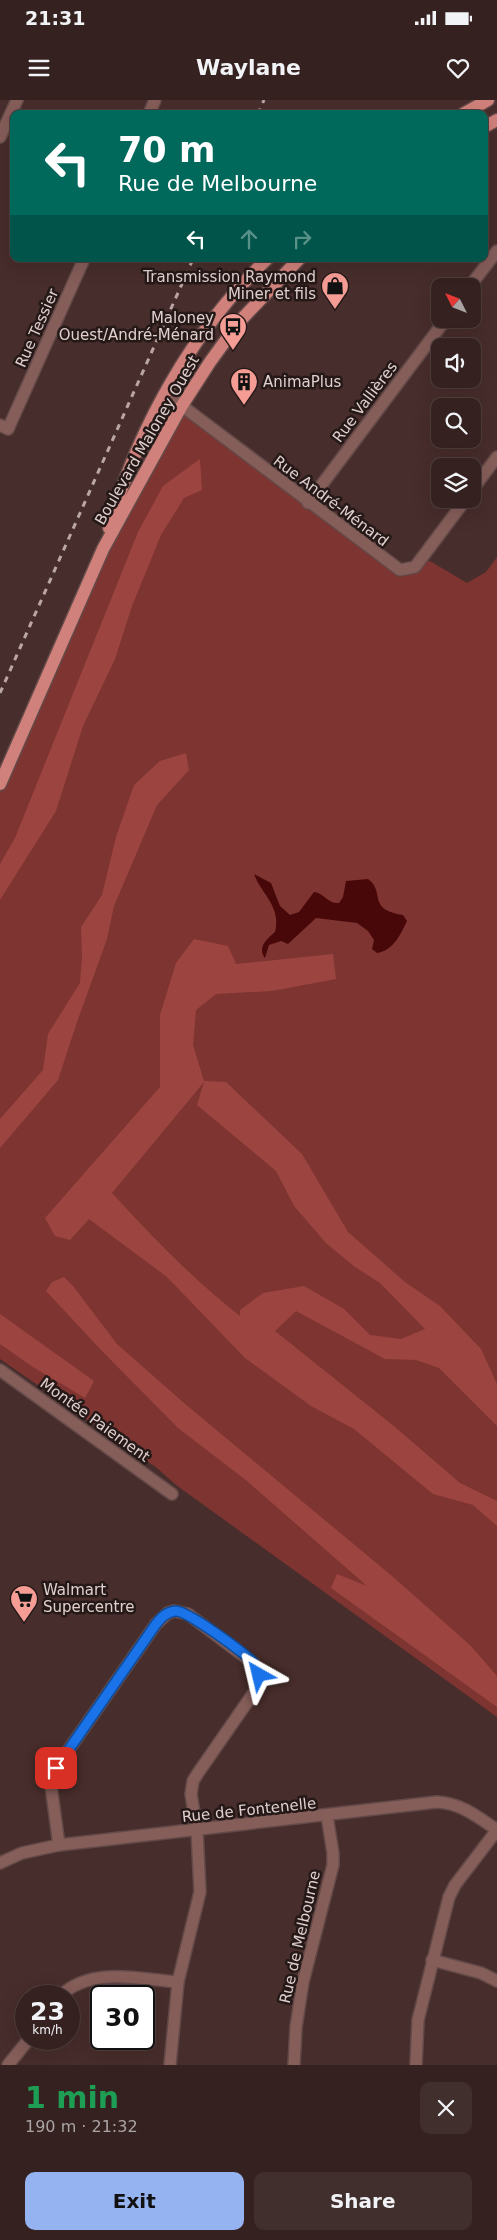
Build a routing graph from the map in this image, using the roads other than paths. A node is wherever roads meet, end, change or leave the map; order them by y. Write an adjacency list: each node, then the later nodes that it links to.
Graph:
1 (488, 100): 2 (main road)
2 (470, 110)
3 (10, 112): 4 (street)
4 (3, 123): 5 (street)
5 (0, 137)
6 (497, 250): 10 (street)
7 (83, 262): 14 (street, Rue Tessier)
8 (264, 262): 12 (main road, Boulevard Maloney Ouest)
9 (296, 262): 13 (main road, Boulevard Maloney Ouest)
10 (476, 278)
11 (439, 328): 17 (street, Rue Vallières)
12 (165, 394): 13 (street, Rue André-Ménard); 19 (main road, Boulevard Maloney Ouest)
13 (181, 407): 17 (street, Rue André-Ménard); 19 (main road, Boulevard Maloney Ouest)
14 (0, 425)
15 (497, 458): 16 (street)
16 (481, 478)
17 (308, 503): 18 (street, Rue André-Ménard)
18 (459, 508)
19 (103, 549): 20 (main road, Boulevard Maloney Ouest)
20 (0, 784)
21 (0, 1370): 22 (street, Montée Paiement)
22 (172, 1494)
23 (327, 1816): 24 (street, Rue de Fontenelle); 25 (street, Rue de Fontenelle); 35 (street, Rue de Melbourne)
24 (497, 1830): 28 (street)
25 (197, 1831): 26 (street, Rue de Fontenelle); 26 (street); 30 (street)
26 (59, 1845): 27 (street, Rue de Fontenelle)
27 (0, 1863)
28 (432, 1960): 29 (street); 36 (street)
29 (497, 1981)
30 (178, 1982): 31 (street); 34 (street)
31 (75, 1985)
32 (20, 2050): 33 (street)
33 (8, 2065)
34 (170, 2065)
35 (294, 2065)
36 (416, 2065)

